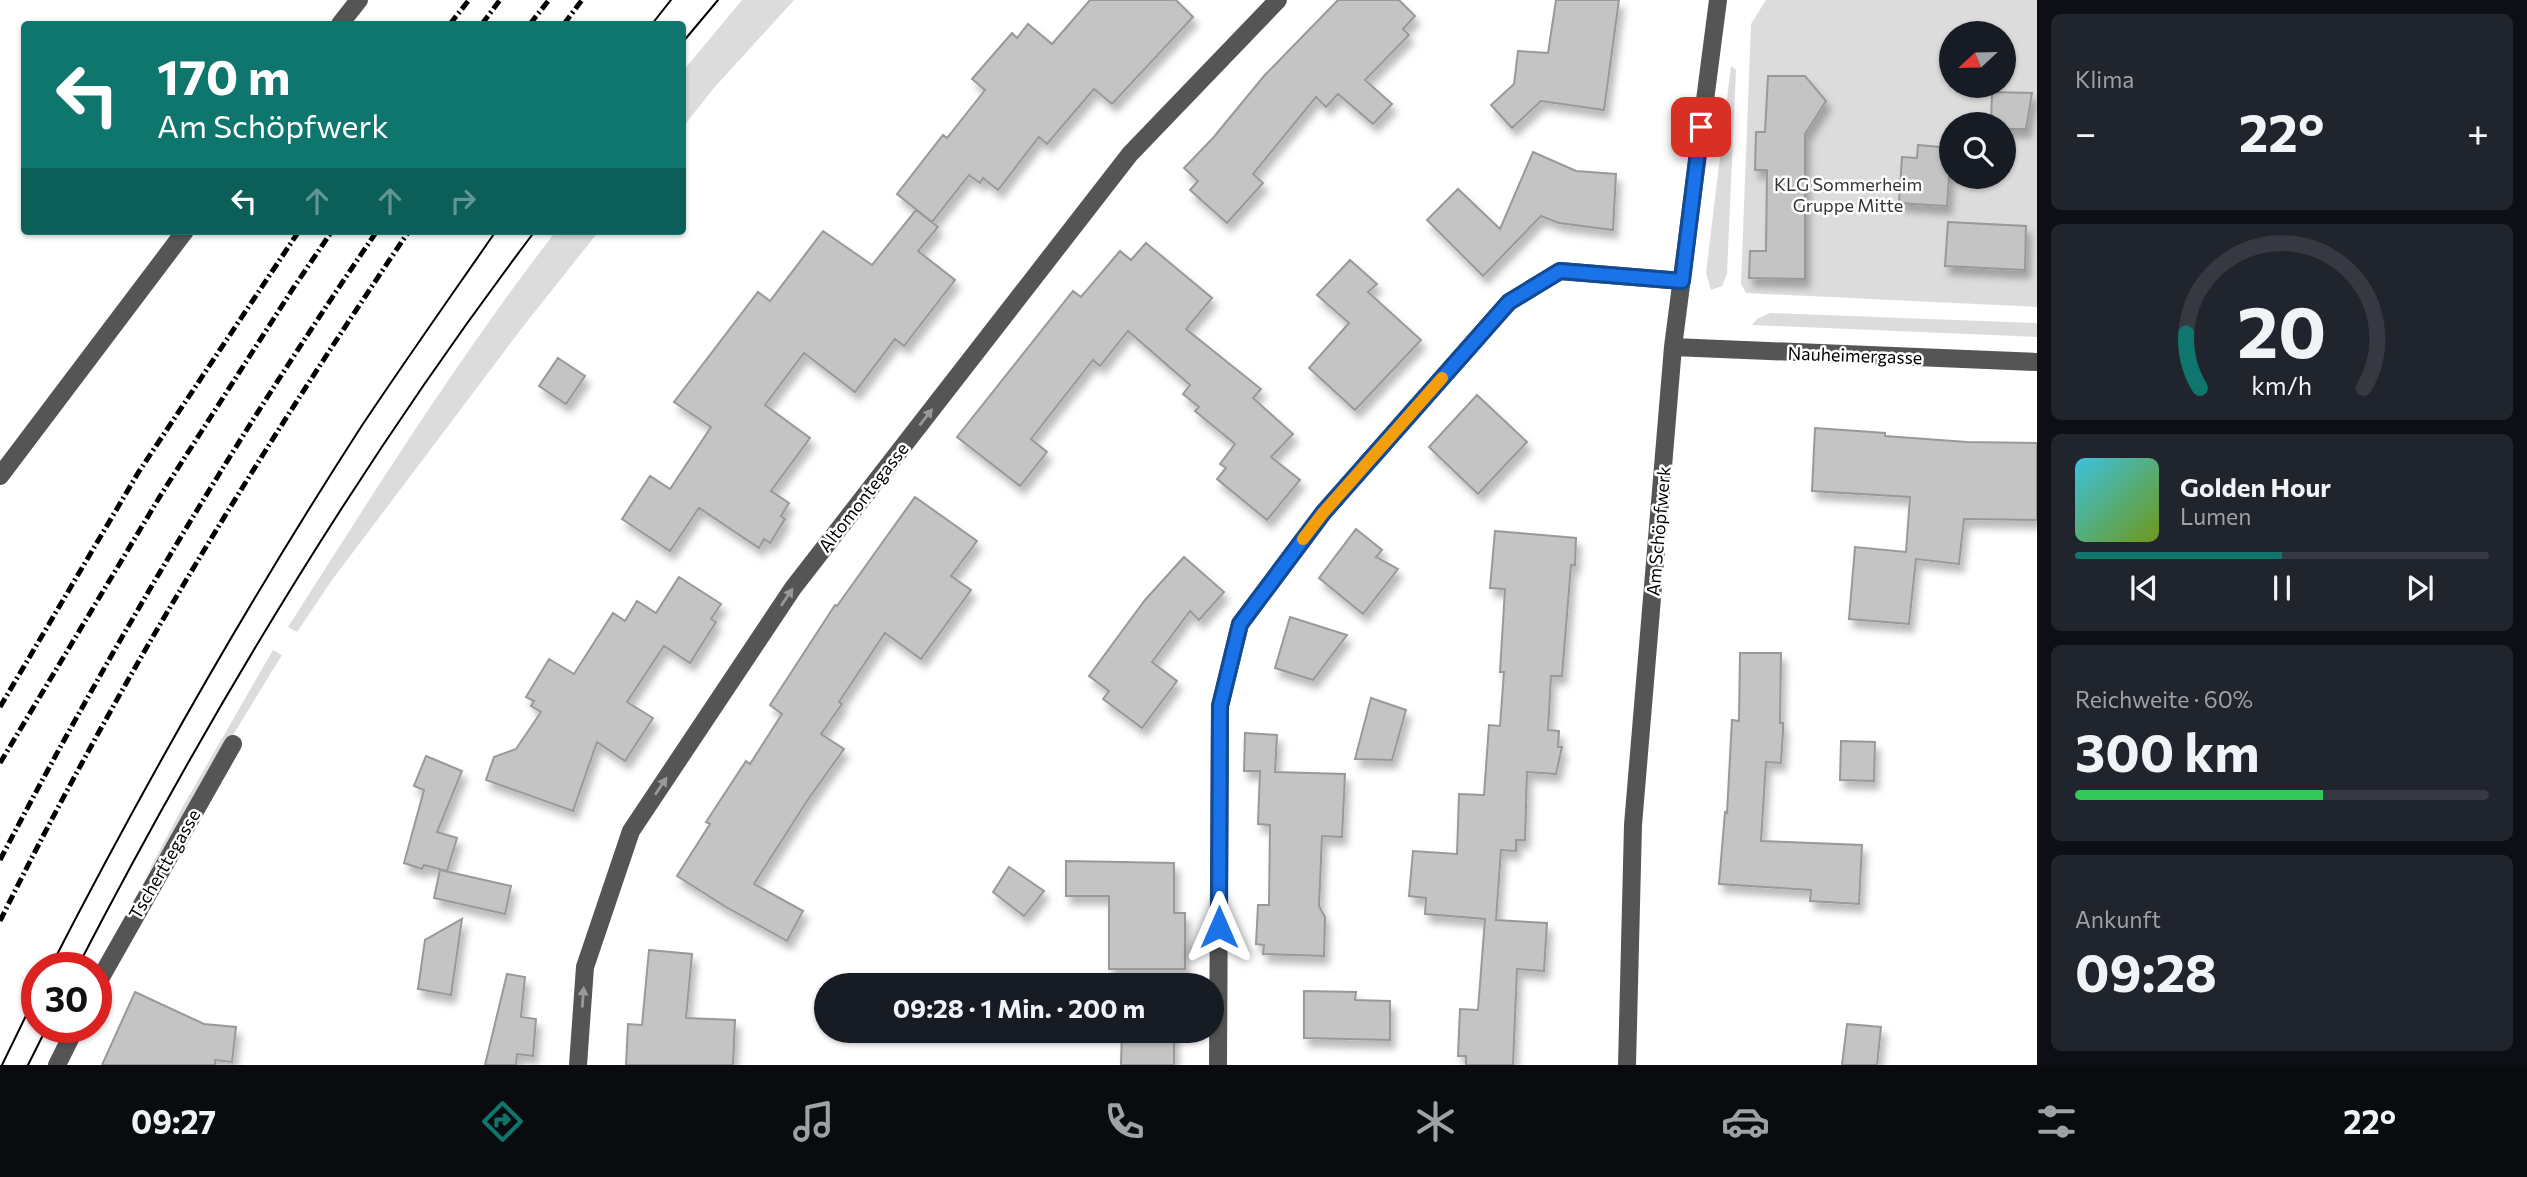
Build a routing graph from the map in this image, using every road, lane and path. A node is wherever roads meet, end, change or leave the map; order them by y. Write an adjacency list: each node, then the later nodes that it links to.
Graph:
1 (359, 0): 4 (street)
2 (1278, 0): 14 (street, Altomontegasse, one-way to 2)
3 (1718, 0): 6 (street, Am Schöpfwerk)
4 (343, 21)
5 (182, 235): 9 (street)
6 (1682, 281): 7 (street, Am Schöpfwerk); 15 (street)
7 (1673, 347): 8 (street, Nauheimergasse); 16 (street, Am Schöpfwerk)
8 (2037, 362)
9 (0, 476)
10 (233, 744): 11 (street, Tscherttegasse)
11 (112, 958)
12 (68, 1043): 13 (street)
13 (57, 1065)
14 (578, 1065)
15 (1218, 1065)
16 (1627, 1065)

